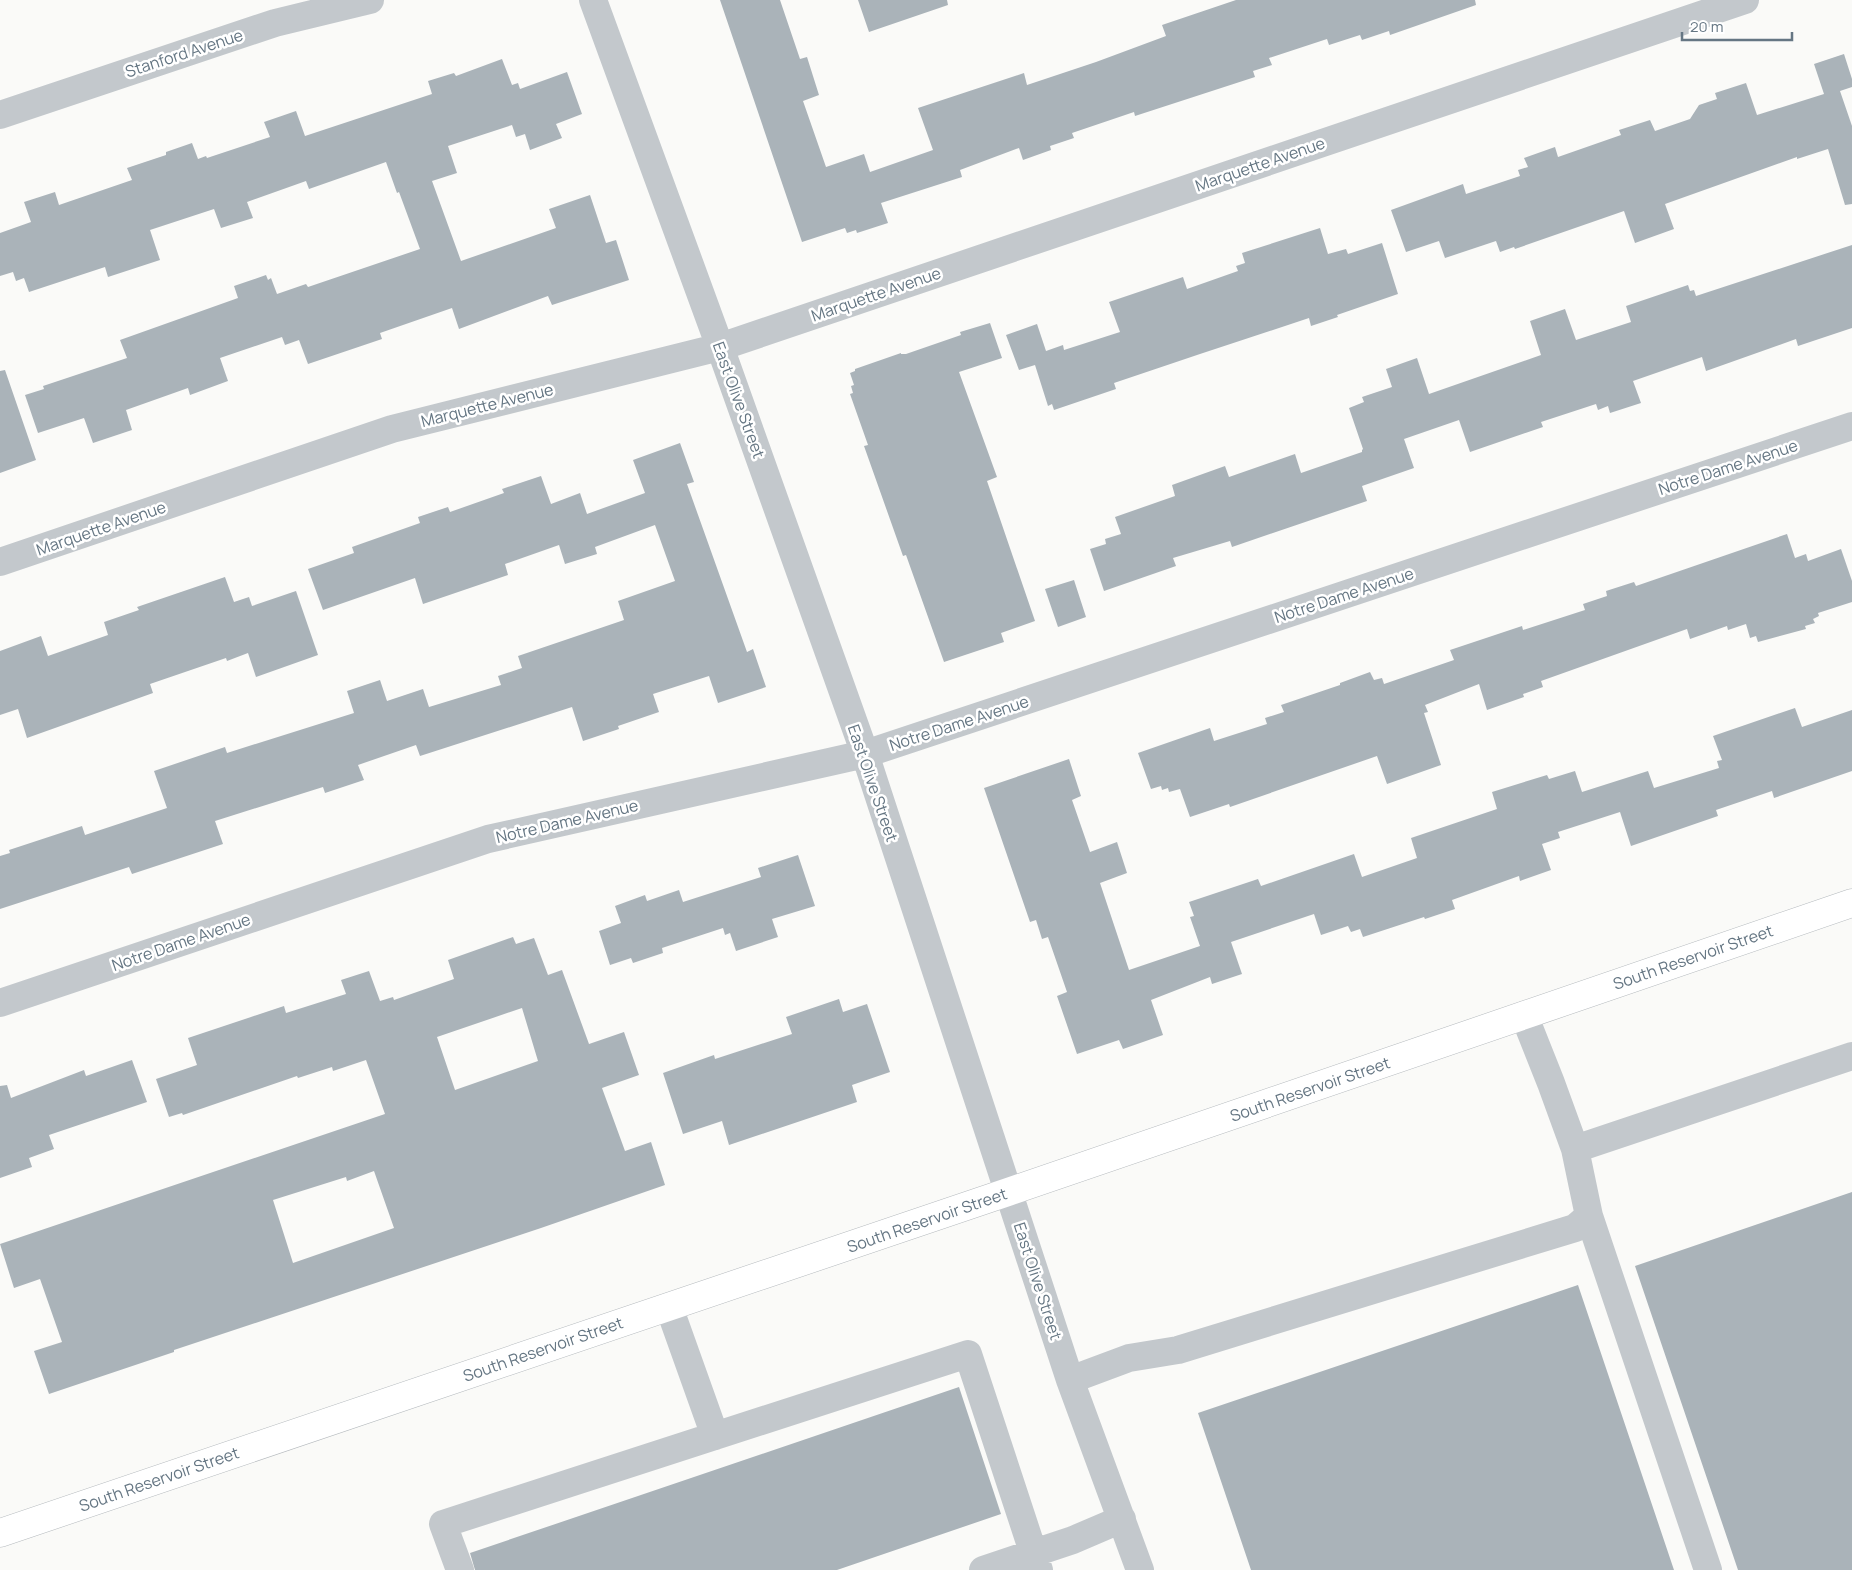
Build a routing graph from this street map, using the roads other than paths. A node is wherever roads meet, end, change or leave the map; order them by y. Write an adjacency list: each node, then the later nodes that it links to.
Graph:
1 (370, 0): 4 (street, Stanford Avenue)
2 (593, 0): 5 (street, East Olive Street)
3 (1745, 0): 5 (street, Marquette Avenue)
4 (0, 114)
5 (720, 347): 7 (street, Marquette Avenue); 8 (street, East Olive Street)
6 (1852, 426): 8 (street, Notre Dame Avenue)
7 (0, 562)
8 (865, 754): 10 (street, Notre Dame Avenue); 14 (street, East Olive Street)
9 (1852, 903): 11 (main road, South Reservoir Street)
10 (0, 1002)
11 (1524, 1015): 13 (street); 14 (main road, South Reservoir Street)
12 (1852, 1056): 13 (street)
13 (1575, 1149): 15 (street)
14 (1008, 1192): 16 (main road, South Reservoir Street); 17 (street, East Olive Street)
15 (1589, 1216): 17 (street); 25 (street)
16 (669, 1307): 18 (street); 20 (main road, South Reservoir Street)
17 (1070, 1380): 19 (street, East Olive Street)
18 (715, 1436): 21 (street); 22 (street)
19 (1122, 1519): 21 (street); 24 (street, East Olive Street)
20 (0, 1533)
21 (1037, 1561): 23 (street)
22 (460, 1570)
23 (983, 1570)
24 (1140, 1570)
25 (1708, 1570)

